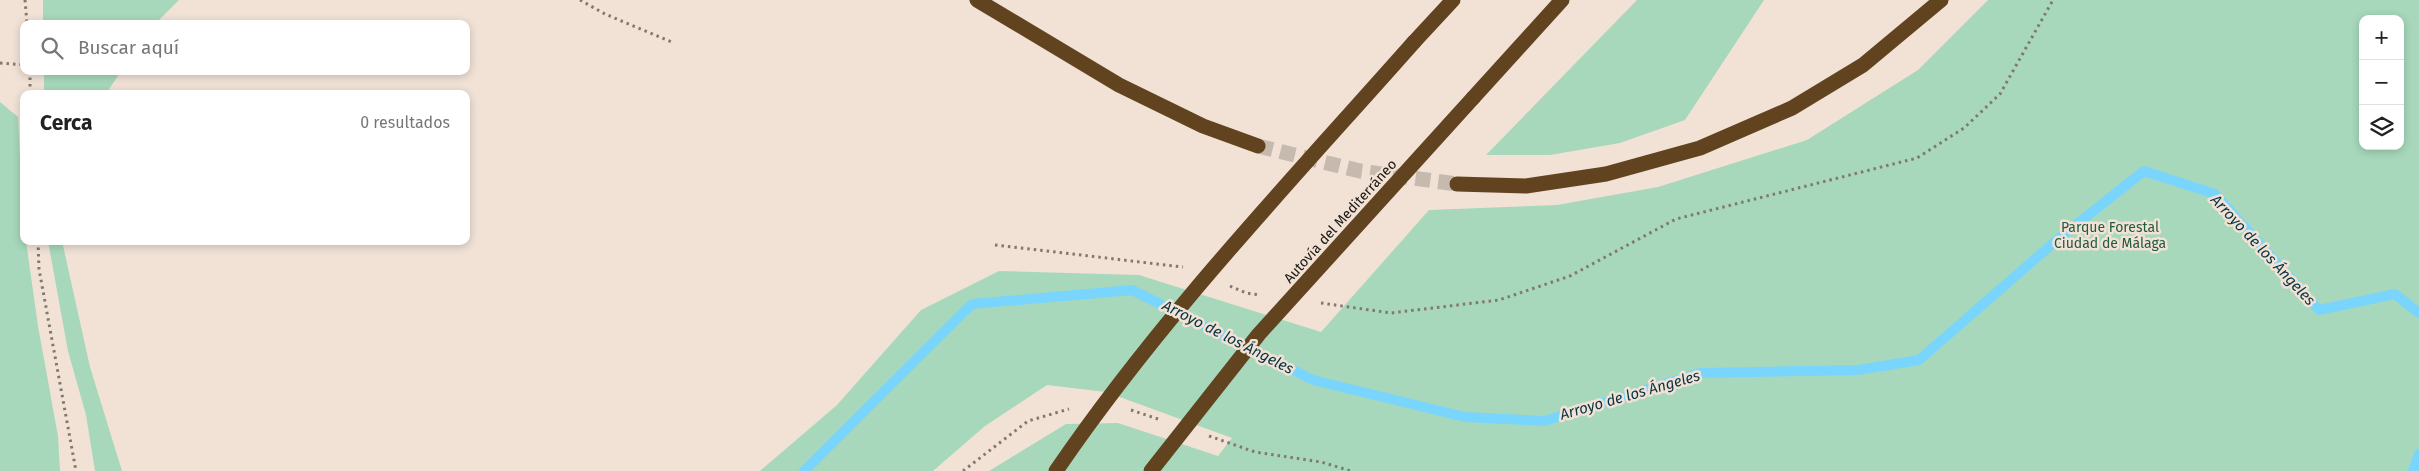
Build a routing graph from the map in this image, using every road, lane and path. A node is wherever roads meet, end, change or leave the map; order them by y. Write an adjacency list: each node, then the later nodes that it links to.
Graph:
1 (25, 0): 8 (path)
2 (580, 0): 9 (path)
3 (977, 0): 14 (highway)
4 (1453, 0): 23 (highway, bridge)
5 (1562, 0): 24 (highway, Autovía del Mediterráneo, bridge)
6 (1941, 0): 15 (highway)
7 (2053, 0): 21 (path)
8 (27, 20)
9 (674, 42)
10 (0, 63): 11 (path)
11 (20, 65)
12 (30, 75): 13 (path)
13 (30, 90)
14 (1258, 146)
15 (1457, 184)
16 (38, 245): 22 (path)
17 (995, 245): 18 (path)
18 (1190, 270)
19 (1227, 285): 20 (path)
20 (1265, 295)
21 (1314, 302)
22 (76, 471)
23 (1056, 471)
24 (1151, 471)

